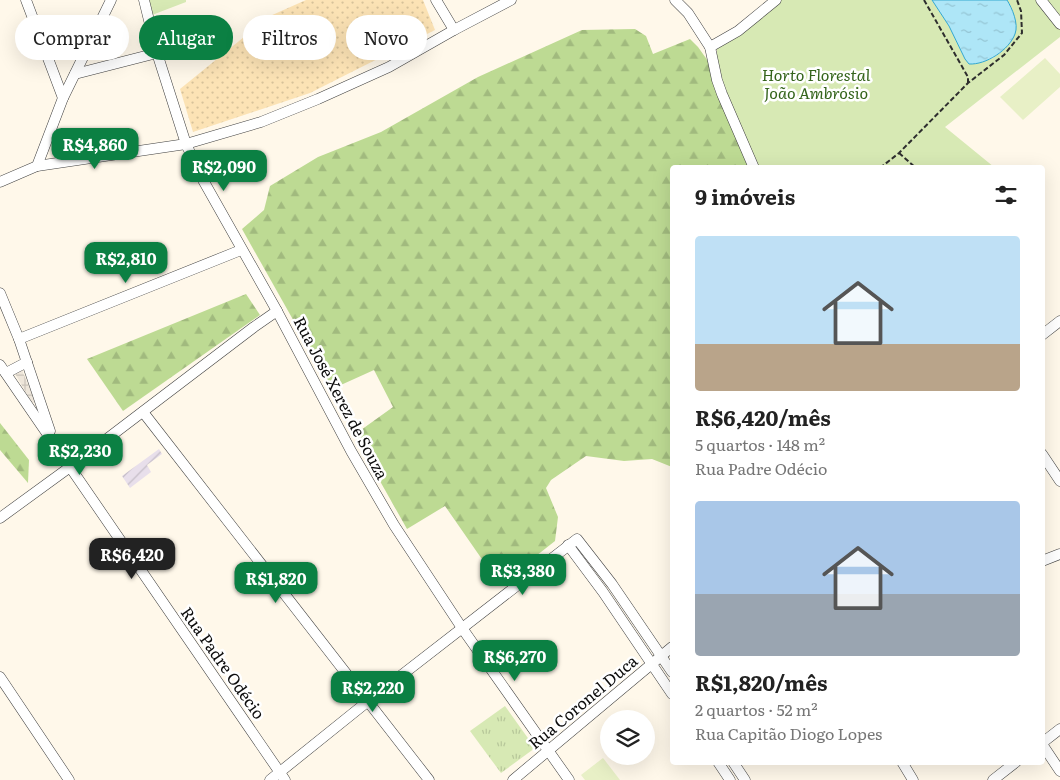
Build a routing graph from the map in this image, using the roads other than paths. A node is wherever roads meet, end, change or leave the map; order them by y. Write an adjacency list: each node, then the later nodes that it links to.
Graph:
1 (26, 0): 17 (street)
2 (111, 0): 16 (street)
3 (144, 0): 10 (street, Rua José Xerez de Souza)
4 (436, 0): 12 (street)
5 (511, 0): 12 (street)
6 (675, 0): 13 (street)
7 (776, 0): 13 (street)
8 (1041, 0): 9 (street)
9 (1056, 10): 11 (street)
10 (148, 15)
11 (1060, 24)
12 (454, 30): 18 (street)
13 (710, 47): 19 (street)
14 (139, 57): 16 (street)
15 (160, 60): 18 (street, Rua José Xerez de Souza)
16 (75, 74): 17 (street)
17 (63, 98): 20 (street)
18 (186, 144): 20 (street); 22 (street, Rua José Xerez de Souza)
19 (753, 165)
20 (37, 166): 21 (street)
21 (0, 182)
22 (241, 250): 24 (street, Rua José Xerez de Souza); 27 (street)
23 (0, 293): 27 (street)
24 (277, 311): 30 (street); 41 (street, Rua José Xerez de Souza)
25 (1060, 321): 26 (street)
26 (1045, 333)
27 (19, 339): 28 (street)
28 (27, 362): 29 (street); 31 (street)
29 (3, 369): 31 (street, Rua Padre Odécio)
30 (143, 412): 33 (street); 48 (street)
31 (53, 441): 33 (street, Rua Padre Odécio)
32 (1045, 458): 34 (street)
33 (70, 468): 35 (street); 58 (street, Rua Padre Odécio)
34 (1060, 481)
35 (0, 518)
36 (568, 545): 39 (street); 40 (street); 41 (street)
37 (1060, 554): 38 (street)
38 (1045, 561)
39 (612, 584): 40 (street); 43 (street)
40 (603, 592): 44 (street)
41 (462, 628): 48 (street); 52 (street, Rua José Xerez de Souza)
42 (670, 649): 43 (street, Rua Coronel Duca)
43 (662, 656): 44 (street, Rua Coronel Duca); 45 (street)
44 (653, 664): 47 (street); 52 (street, Rua Coronel Duca)
45 (670, 669)
46 (0, 678): 60 (street)
47 (670, 691)
48 (367, 702): 58 (street); 62 (street)
49 (1060, 729): 50 (street)
50 (1045, 741)
51 (1045, 748): 57 (street)
52 (548, 750): 63 (street, Rua Coronel Duca); 64 (street, Rua José Xerez de Souza)
53 (720, 765): 65 (street)
54 (735, 765): 59 (street)
55 (904, 765): 66 (street)
56 (1012, 765): 67 (street)
57 (1060, 771)
58 (282, 776): 61 (street)
59 (743, 777): 65 (street)
60 (69, 780)
61 (270, 780)
62 (429, 780)
63 (513, 780)
64 (569, 780)
65 (730, 780)
66 (914, 780)
67 (993, 780)

